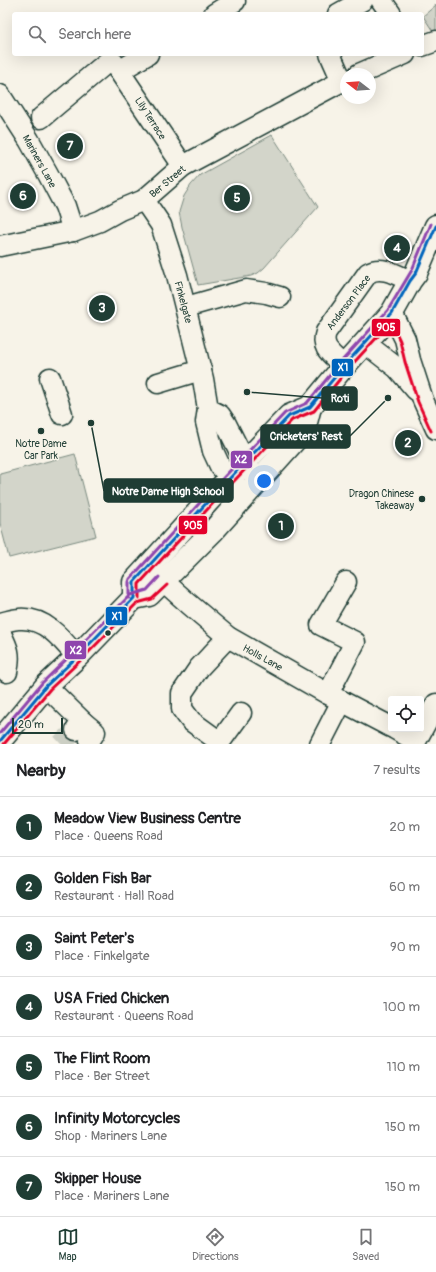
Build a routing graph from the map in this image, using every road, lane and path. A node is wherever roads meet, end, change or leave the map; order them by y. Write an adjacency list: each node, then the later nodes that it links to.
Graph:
1 (363, 0): 5 (street)
2 (382, 0): 6 (street)
3 (235, 1): 4 (street)
4 (217, 12)
5 (342, 12)
6 (390, 12)
7 (142, 56): 10 (street)
8 (332, 56): 11 (street)
9 (400, 56): 12 (street, Ber Street)
10 (115, 65): 15 (street); 16 (street, Lily Terrace)
11 (341, 68)
12 (372, 68)
13 (340, 83): 16 (street, Ber Street)
14 (0, 95): 19 (street, Mariners Lane)
15 (41, 118)
16 (183, 166): 17 (street, Ber Street)
17 (144, 200): 19 (street, Ber Street); 23 (street, Finkelgate)
18 (436, 226): 21 (main road)
19 (73, 231): 20 (street, Ber Street)
20 (0, 246)
21 (410, 281): 24 (main road); 26 (street, Anderson Place)
22 (280, 297): 23 (street)
23 (186, 307): 27 (street, Finkelgate)
24 (392, 312): 25 (main road); 30 (street)
25 (365, 343): 26 (main road); 30 (street)
26 (344, 366): 31 (main road)
27 (201, 370): 29 (street); 32 (street, Finkelgate)
28 (50, 378): 33 (street)
29 (158, 383)
30 (423, 400): 34 (street)
31 (310, 407): 35 (main road); 37 (main road)
32 (208, 409): 35 (street); 36 (street, Finkelgate)
33 (62, 414)
34 (436, 429)
35 (245, 462): 36 (main road); 37 (street)
36 (229, 479): 37 (street, Finkelgate); 38 (main road)
37 (251, 488): 38 (main road)
38 (156, 574): 42 (street, Holls Lane); 43 (main road)
39 (346, 582): 46 (street)
40 (0, 623): 43 (street)
41 (0, 632): 44 (street)
42 (228, 638): 46 (street, Holls Lane); 55 (street)
43 (77, 657): 45 (main road)
44 (7, 672)
45 (46, 686): 53 (street); 54 (main road)
46 (335, 697): 49 (street, Holls Lane); 56 (street)
47 (436, 704): 50 (street)
48 (241, 713): 55 (street)
49 (388, 725)
50 (424, 726)
51 (400, 732): 52 (street)
52 (421, 732)
53 (90, 733)
54 (0, 741)
55 (219, 743)
56 (320, 744)

